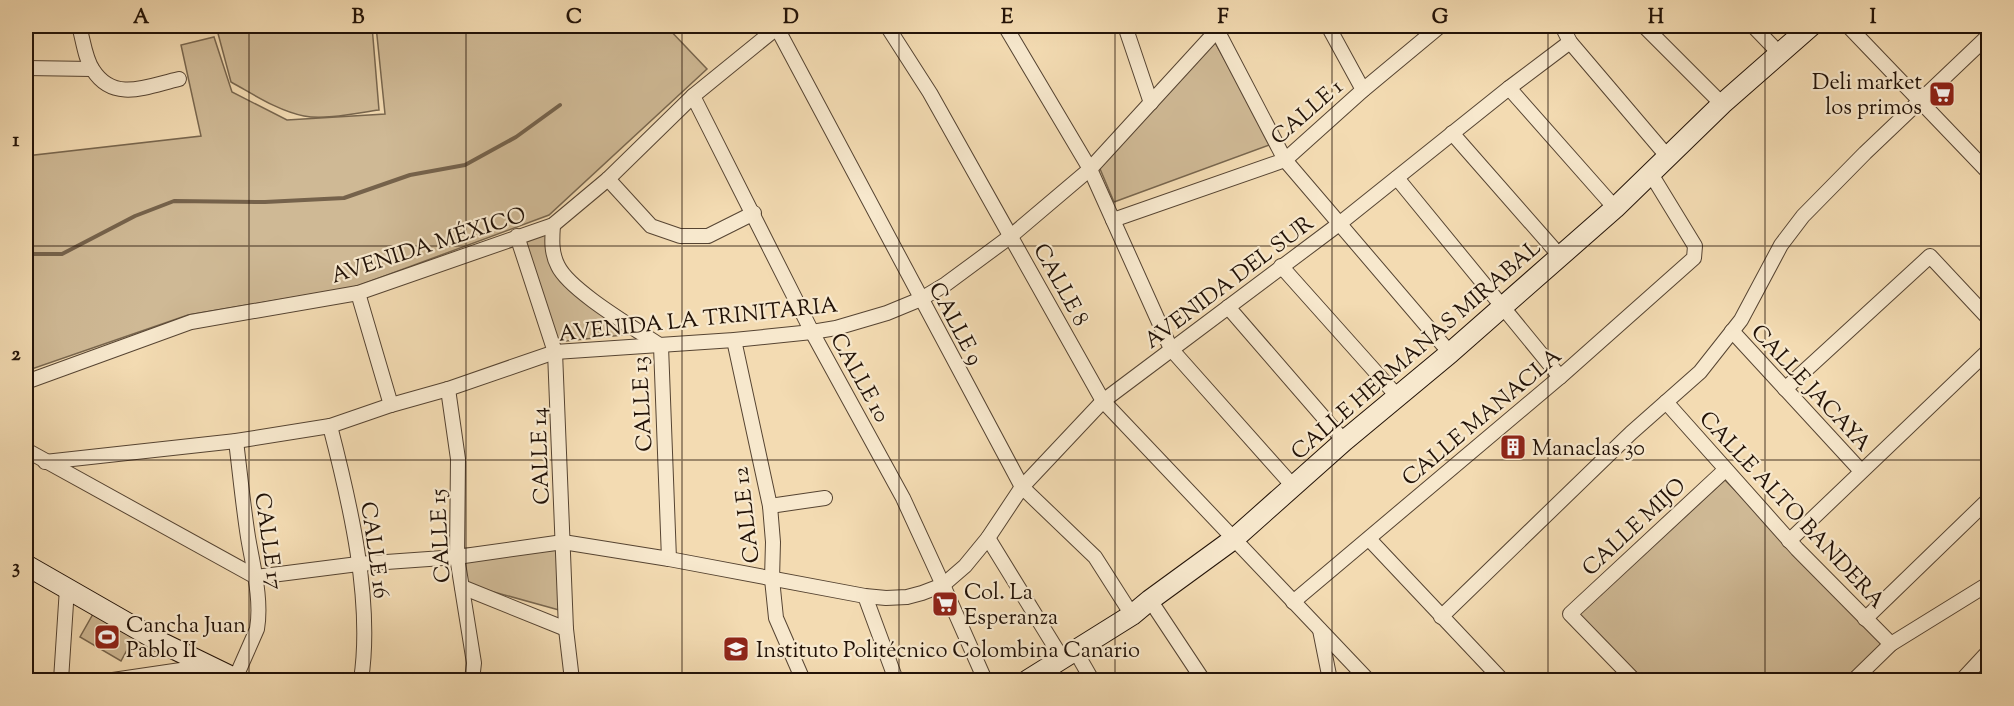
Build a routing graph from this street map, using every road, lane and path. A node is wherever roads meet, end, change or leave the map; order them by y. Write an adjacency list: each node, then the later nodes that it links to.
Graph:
1 (79, 26): 18 (street)
2 (887, 26): 40 (street, CALLE 8)
3 (1005, 26): 29 (street)
4 (1125, 26): 24 (street)
5 (1328, 26): 21 (street)
6 (1440, 26): 21 (street, CALLE 1)
7 (1562, 26): 15 (street)
8 (1644, 26): 25 (street)
9 (1753, 26): 16 (street)
10 (1811, 26): 16 (street, CALLE HERMANAS MIRABAL)
11 (1848, 26): 23 (street)
12 (778, 27): 22 (street, AVENIDA MÉXICO); 44 (street, CALLE 9)
13 (1219, 28): 24 (street, AVENIDA LA TRINITARIA); 28 (street)
14 (1989, 36): 23 (street)
15 (1570, 42): 20 (street, AVENIDA DEL SUR); 27 (street)
16 (1780, 54): 25 (street, CALLE HERMANAS MIRABAL)
17 (26, 68): 18 (street)
18 (92, 69): 19 (street)
19 (179, 80)
20 (1509, 88): 26 (street, AVENIDA DEL SUR); 34 (street)
21 (1363, 90): 28 (street, CALLE 1)
22 (693, 96): 33 (street, AVENIDA MÉXICO); 35 (street, CALLE 10)
23 (1920, 100): 30 (street); 48 (street)
24 (1151, 103): 29 (street, AVENIDA LA TRINITARIA)
25 (1722, 104): 27 (street, CALLE HERMANAS MIRABAL)
26 (1452, 133): 32 (street, AVENIDA DEL SUR); 41 (street)
27 (1667, 156): 31 (street, CALLE HERMANAS MIRABAL)
28 (1285, 160): 36 (street, CALLE 1); 37 (street)
29 (1090, 169): 36 (street); 40 (street, AVENIDA LA TRINITARIA)
30 (1989, 172)
31 (1651, 174): 34 (street, CALLE HERMANAS MIRABAL); 56 (street, CALLE MANACLA)
32 (1397, 178): 37 (street, AVENIDA DEL SUR); 46 (street)
33 (608, 179): 35 (street); 38 (street, AVENIDA MÉXICO)
34 (1615, 208): 41 (street, CALLE HERMANAS MIRABAL)
35 (754, 213): 49 (street, CALLE 10)
36 (1113, 220): 52 (street)
37 (1339, 224): 42 (street, AVENIDA DEL SUR); 55 (street)
38 (553, 225): 39 (street, AVENIDA MÉXICO); 51 (street, CALLE 13)
39 (517, 236): 43 (street, AVENIDA MÉXICO); 54 (street, CALLE 14)
40 (1011, 236): 44 (street, AVENIDA LA TRINITARIA); 61 (street, CALLE 8)
41 (1560, 256): 46 (street, CALLE HERMANAS MIRABAL)
42 (1281, 266): 45 (street, AVENIDA DEL SUR); 60 (street)
43 (358, 293): 57 (street, AVENIDA MÉXICO); 63 (street)
44 (921, 299): 49 (street, AVENIDA LA TRINITARIA); 72 (street, CALLE 9)
45 (1228, 307): 52 (street, AVENIDA DEL SUR); 66 (street)
46 (1503, 307): 55 (street, CALLE HERMANAS MIRABAL); 56 (street)
47 (1989, 318): 59 (street)
48 (1732, 331): 59 (street, CALLE JACAYA); 62 (street)
49 (812, 332): 50 (street, AVENIDA LA TRINITARIA); 88 (street, CALLE 10)
50 (734, 340): 51 (street, AVENIDA LA TRINITARIA); 75 (street, CALLE 12)
51 (660, 346): 54 (street, AVENIDA LA TRINITARIA); 82 (street, CALLE 13)
52 (1171, 350): 61 (street, AVENIDA DEL SUR); 71 (street)
53 (1989, 351): 70 (street)
54 (555, 352): 58 (street, AVENIDA LA TRINITARIA); 80 (street, CALLE 14)
55 (1450, 353): 60 (street, CALLE HERMANAS MIRABAL)
56 (1560, 377): 78 (street, CALLE MANACLA)
57 (26, 382)
58 (448, 389): 63 (street, AVENIDA LA TRINITARIA); 81 (street, CALLE 15)
59 (1785, 389): 70 (street, CALLE JACAYA)
60 (1398, 397): 66 (street, CALLE HERMANAS MIRABAL)
61 (1103, 401): 72 (street, AVENIDA DEL SUR); 77 (street, CALLE 8)
62 (1666, 402): 69 (street, CALLE ALTO BANDERA); 95 (street)
63 (391, 405): 64 (street, AVENIDA LA TRINITARIA)
64 (330, 426): 65 (street, AVENIDA LA TRINITARIA); 83 (street, CALLE 16)
65 (236, 441): 68 (street, AVENIDA LA TRINITARIA); 85 (street, CALLE 17)
66 (1344, 441): 71 (street, CALLE HERMANAS MIRABAL)
67 (26, 450): 68 (street)
68 (45, 462): 85 (street)
69 (1725, 470): 79 (street, CALLE ALTO BANDERA); 119 (street, CALLE MIJO)
70 (1861, 471): 79 (street)
71 (1293, 486): 77 (street, CALLE HERMANAS MIRABAL)
72 (1022, 487): 76 (street, AVENIDA DEL SUR); 94 (street, CALLE 9)
73 (825, 498): 75 (street)
74 (1989, 500): 96 (street)
75 (770, 506): 86 (street, CALLE 12)
76 (988, 538): 88 (street, AVENIDA DEL SUR); 101 (street)
77 (1235, 538): 92 (street, CALLE HERMANAS MIRABAL); 93 (street, CALLE 8)
78 (1369, 538): 93 (street, CALLE MANACLA); 95 (street)
79 (1789, 541): 96 (street, CALLE ALTO BANDERA)
80 (563, 542): 81 (street); 82 (street); 97 (street, CALLE 14)
81 (456, 557): 83 (street); 89 (street, CALLE 15)
82 (669, 559): 86 (street)
83 (358, 564): 85 (street); 107 (street, CALLE 16)
84 (26, 565): 90 (street)
85 (256, 577): 104 (street, CALLE 17)
86 (772, 579): 91 (street); 110 (street, CALLE 12)
87 (1989, 584): 99 (street)
88 (943, 585): 91 (street); 112 (street, CALLE 10)
89 (462, 587): 97 (street); 108 (street, CALLE 15)
90 (67, 588): 102 (street); 105 (street)
91 (865, 596): 111 (street)
92 (1150, 600): 94 (street, CALLE HERMANAS MIRABAL); 115 (street)
93 (1293, 602): 98 (street, CALLE 8)
94 (1132, 615): 101 (street, CALLE HERMANAS MIRABAL)
95 (1441, 617): 118 (street)
96 (1865, 619): 99 (street, CALLE ALTO BANDERA)
97 (566, 629): 109 (street, CALLE 14)
98 (1320, 629): 116 (street); 117 (street, CALLE 8)
99 (1891, 644): 120 (street)
100 (1989, 651): 121 (street)
101 (1069, 656): 113 (street, CALLE HERMANAS MIRABAL); 114 (street)
102 (208, 666): 103 (street); 104 (street)
103 (149, 678): 106 (street)
104 (237, 680)
105 (61, 681)
106 (113, 681)
107 (361, 681)
108 (472, 681)
109 (572, 681)
110 (803, 681)
111 (896, 681)
112 (985, 681)
113 (1028, 681)
114 (1092, 681)
115 (1203, 681)
116 (1330, 681)
117 (1368, 681)
118 (1502, 681)
119 (1634, 681)
120 (1854, 681)
121 (1962, 681)

